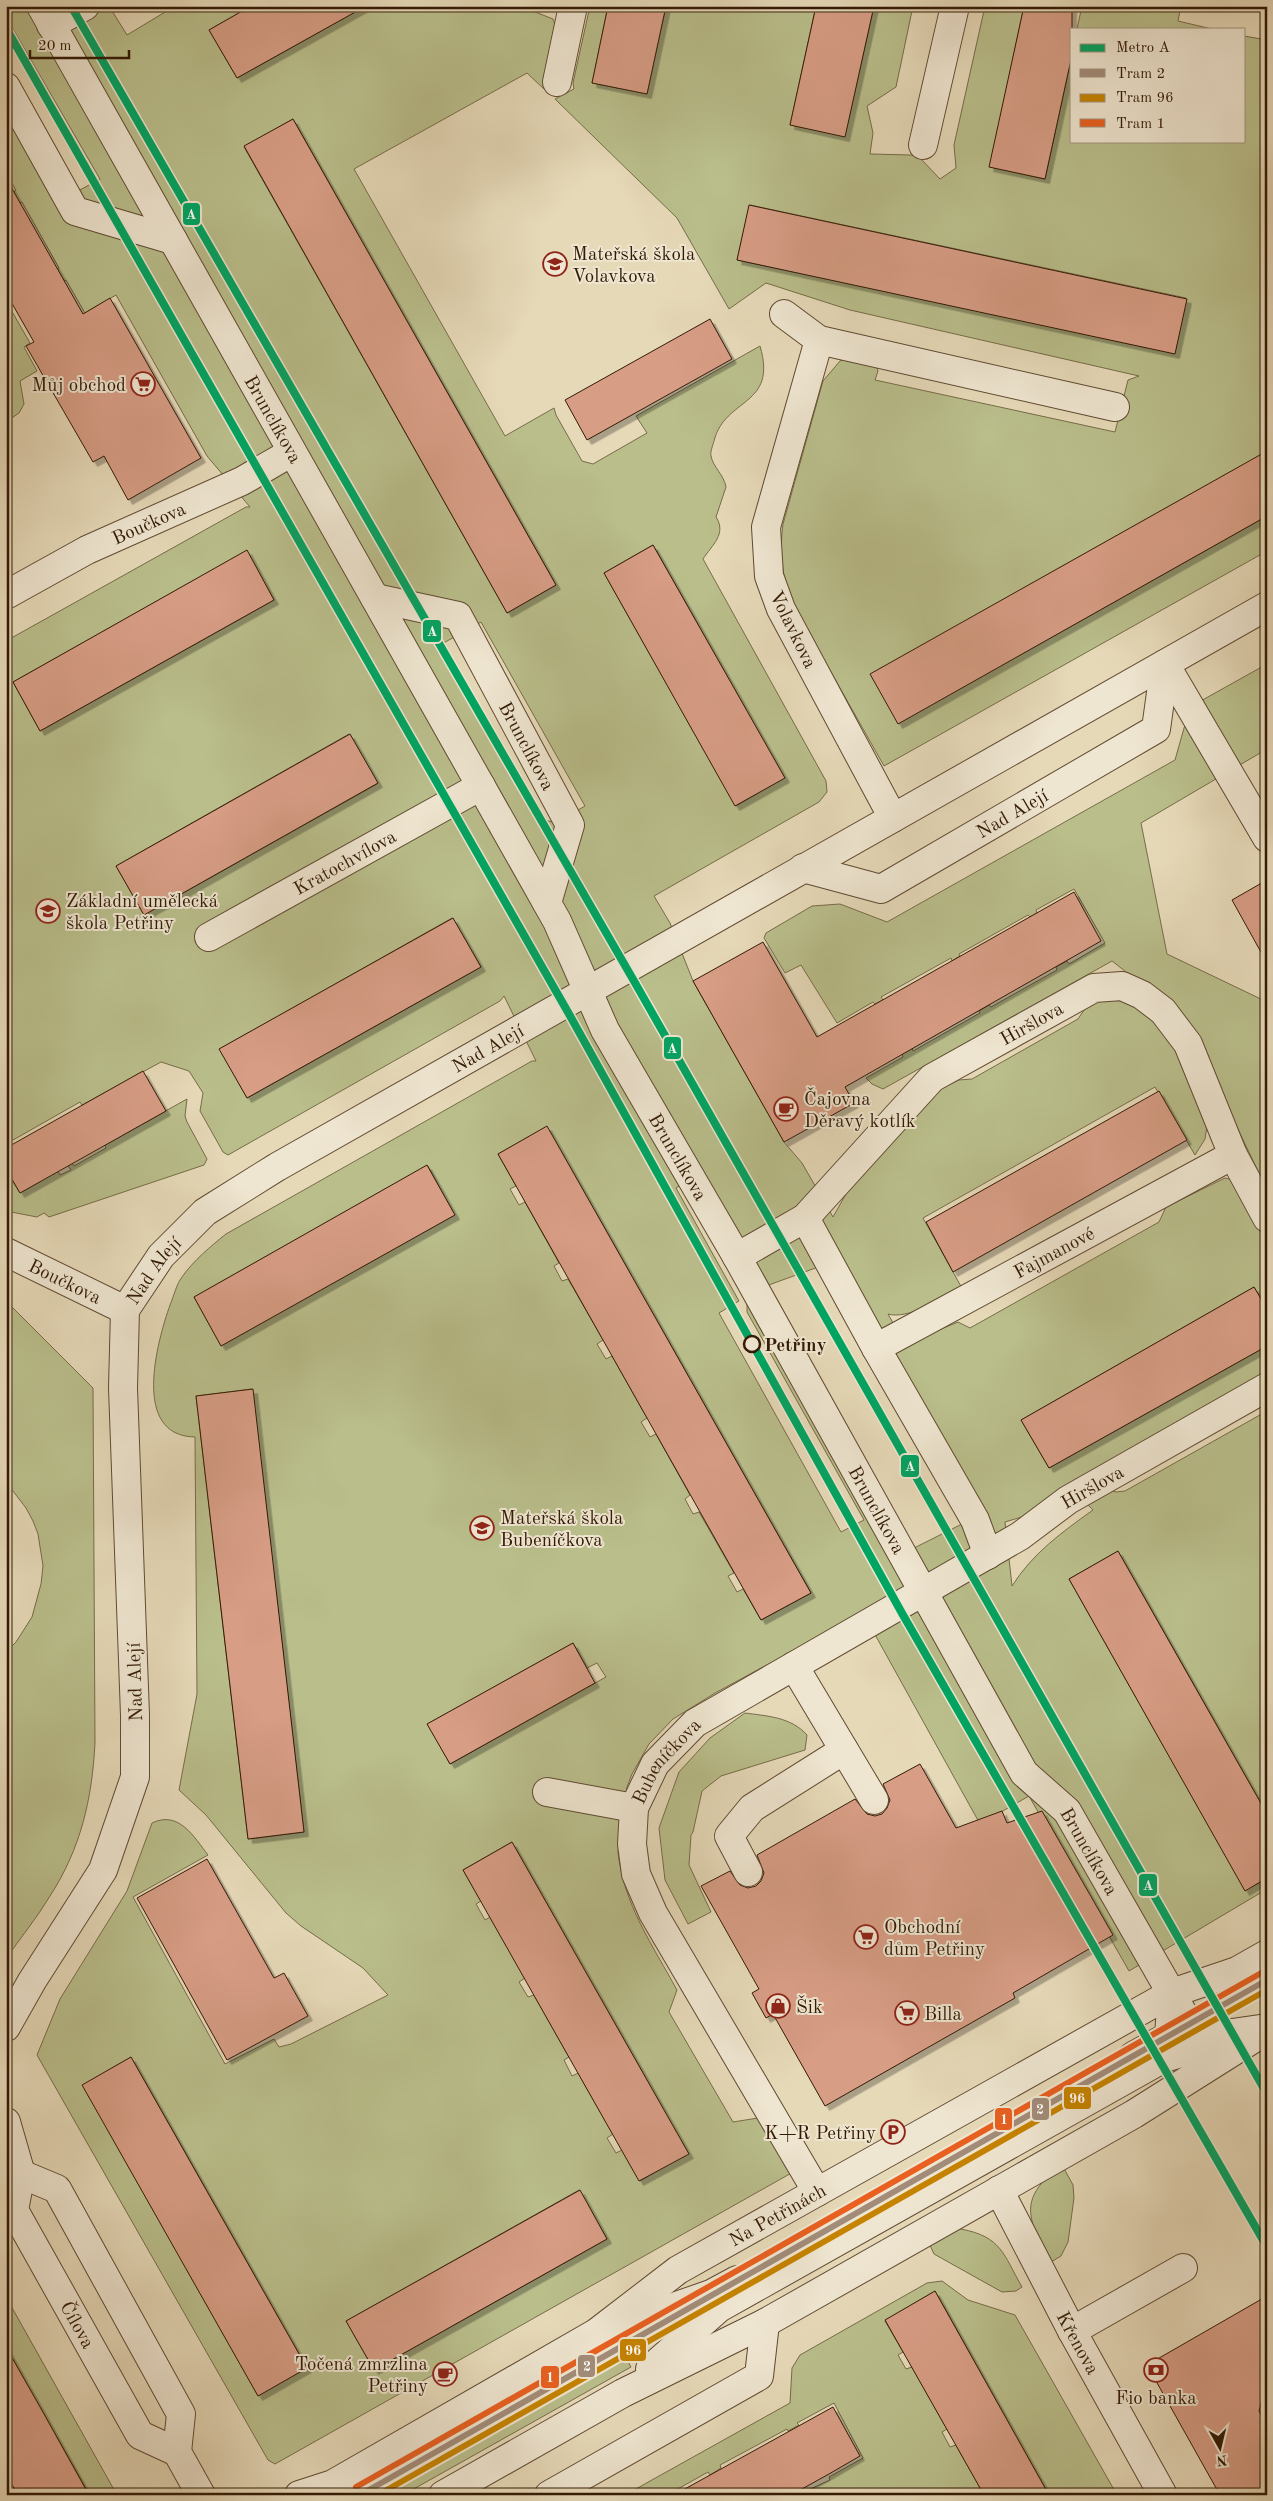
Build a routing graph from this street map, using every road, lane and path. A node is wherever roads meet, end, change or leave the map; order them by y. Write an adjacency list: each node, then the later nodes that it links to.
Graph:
1 (85, 6): 4 (street)
2 (573, 6): 5 (street)
3 (955, 6): 7 (street)
4 (46, 16): 8 (street, Brunclíkova)
5 (557, 82)
6 (6, 87): 8 (street)
7 (923, 145)
8 (173, 240): 12 (street, Brunclíkova)
9 (784, 314): 10 (street)
10 (819, 340): 11 (street); 18 (street, Volavkova)
11 (1115, 408)
12 (292, 452): 13 (street, Boučkova); 14 (street, Brunclíkova)
13 (6, 595)
14 (375, 598): 17 (street, Brunclíkova); 21 (street, Brunclíkova)
15 (1267, 606): 16 (street, Nad Alejí)
16 (1165, 664): 18 (street, Nad Alejí); 19 (street); 20 (street, Nad Alejí)
17 (481, 786): 21 (street, Brunclíkova); 22 (street, Kratochvílova)
18 (893, 818): 20 (street, Nad Alejí)
19 (1267, 838)
20 (803, 868): 23 (street, Nad Alejí)
21 (547, 903): 23 (street, Brunclíkova)
22 (209, 936)
23 (587, 990): 28 (street, Brunclíkova); 29 (street, Nad Alejí)
24 (1234, 1155): 25 (street, Hiršlova); 26 (street, Hiršlova); 30 (street, Fajmanové)
25 (805, 1218): 28 (street, Hiršlova); 30 (street)
26 (1267, 1218)
27 (6, 1252): 29 (street, Boučkova)
28 (737, 1257): 33 (street, Brunclíkova)
29 (125, 1310): 42 (street, Nad Alejí)
30 (876, 1348): 32 (street)
31 (1267, 1387): 32 (street, Hiršlova)
32 (988, 1555): 33 (street, Hiršlova)
33 (923, 1592): 34 (street, Bubeníčkova); 41 (street, Brunclíkova)
34 (794, 1666): 35 (street); 38 (street, Bubeníčkova)
35 (844, 1750): 37 (street); 39 (street)
36 (547, 1792): 38 (street)
37 (874, 1800)
38 (634, 1808): 47 (street, Bubeníčkova)
39 (748, 1872)
40 (1267, 1954): 41 (street, Na Petřinách)
41 (1172, 1993): 43 (street, Brunclíkova); 47 (street, Na Petřinách); 51 (street)
42 (6, 2027)
43 (1267, 2029): 46 (street); 52 (street)
44 (6, 2122): 45 (street, Čílova)
45 (21, 2174): 53 (street); 53 (street, Čílova)
46 (999, 2190): 49 (street); 50 (street, Křenova)
47 (817, 2192): 51 (street, Na Petřinách)
48 (1184, 2268): 50 (street)
49 (765, 2323): 52 (street); 57 (street)
50 (1072, 2331): 58 (street, Křenova)
51 (596, 2333): 55 (street, Na Petřinách)
52 (623, 2393): 56 (street)
53 (177, 2452): 54 (street)
54 (200, 2495)
55 (299, 2495)
56 (443, 2495)
57 (548, 2495)
58 (1163, 2495)

